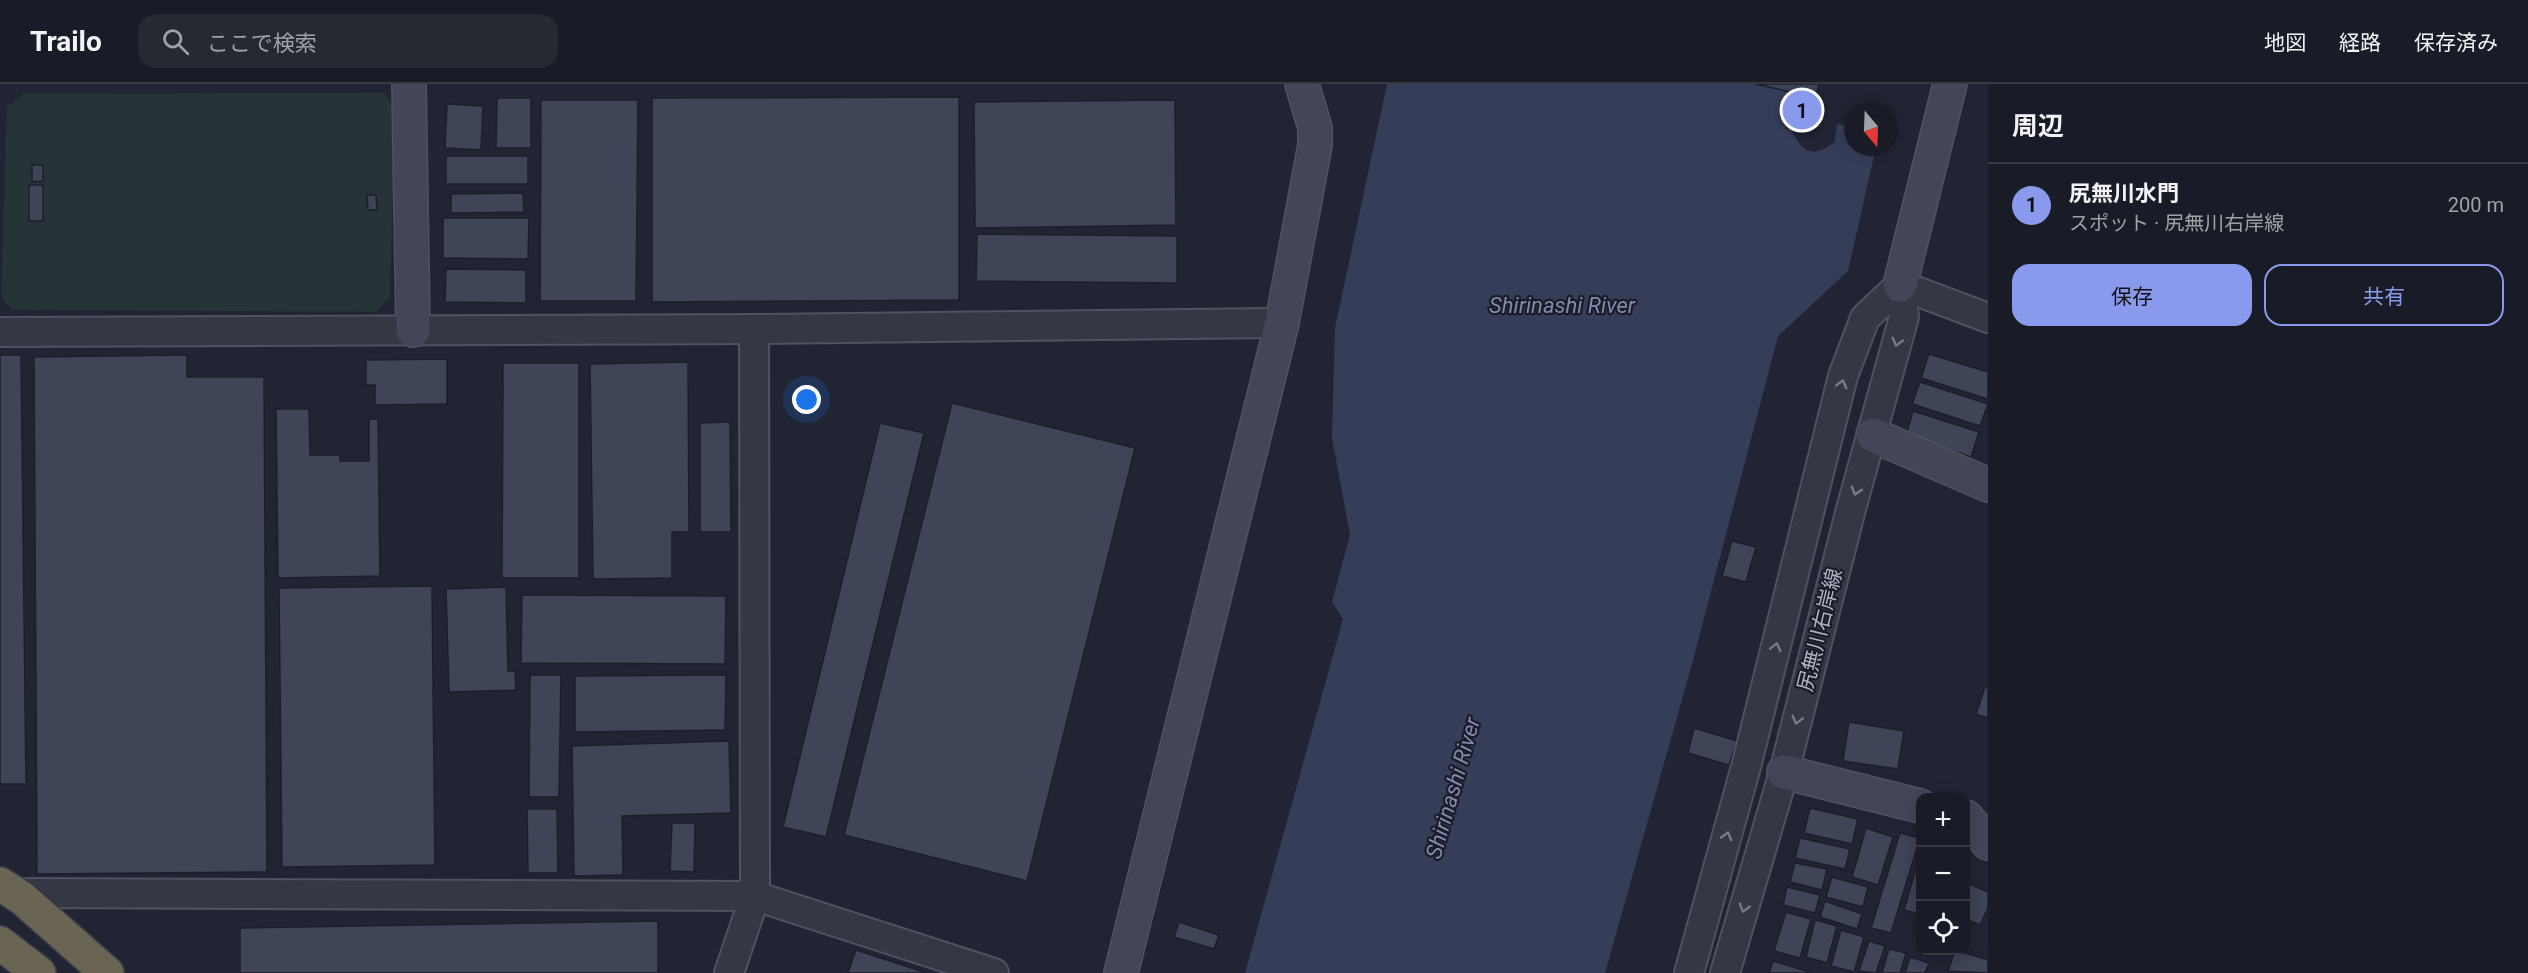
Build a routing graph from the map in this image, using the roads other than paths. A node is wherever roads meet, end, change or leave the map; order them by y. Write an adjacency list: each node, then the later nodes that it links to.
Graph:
1 (409, 84): 8 (street)
2 (1302, 84): 6 (street)
3 (1950, 84): 4 (street, 尻無川右岸線)
4 (1900, 285): 5 (street); 10 (street, 尻無川右岸線, one-way to 10); 26 (street, one-way to 4)
5 (1988, 318)
6 (1282, 323): 7 (street); 25 (street)
7 (754, 329): 8 (street); 18 (street)
8 (413, 330): 9 (street)
9 (0, 332)
10 (1873, 435): 11 (street); 12 (street, 尻無川右岸線, one-way to 12)
11 (1988, 485)
12 (1784, 772): 13 (street); 27 (street, 尻無川右岸線, one-way to 27)
13 (1916, 805)
14 (1970, 823): 15 (street)
15 (1988, 843)
16 (0, 873): 17 (street)
17 (14, 889): 18 (street); 21 (highway); 22 (street)
18 (754, 896): 23 (street); 24 (street)
19 (0, 943): 20 (highway)
20 (39, 973)
21 (107, 973)
22 (121, 973)
23 (729, 973)
24 (994, 973)
25 (1120, 973)
26 (1689, 973)
27 (1725, 973)

